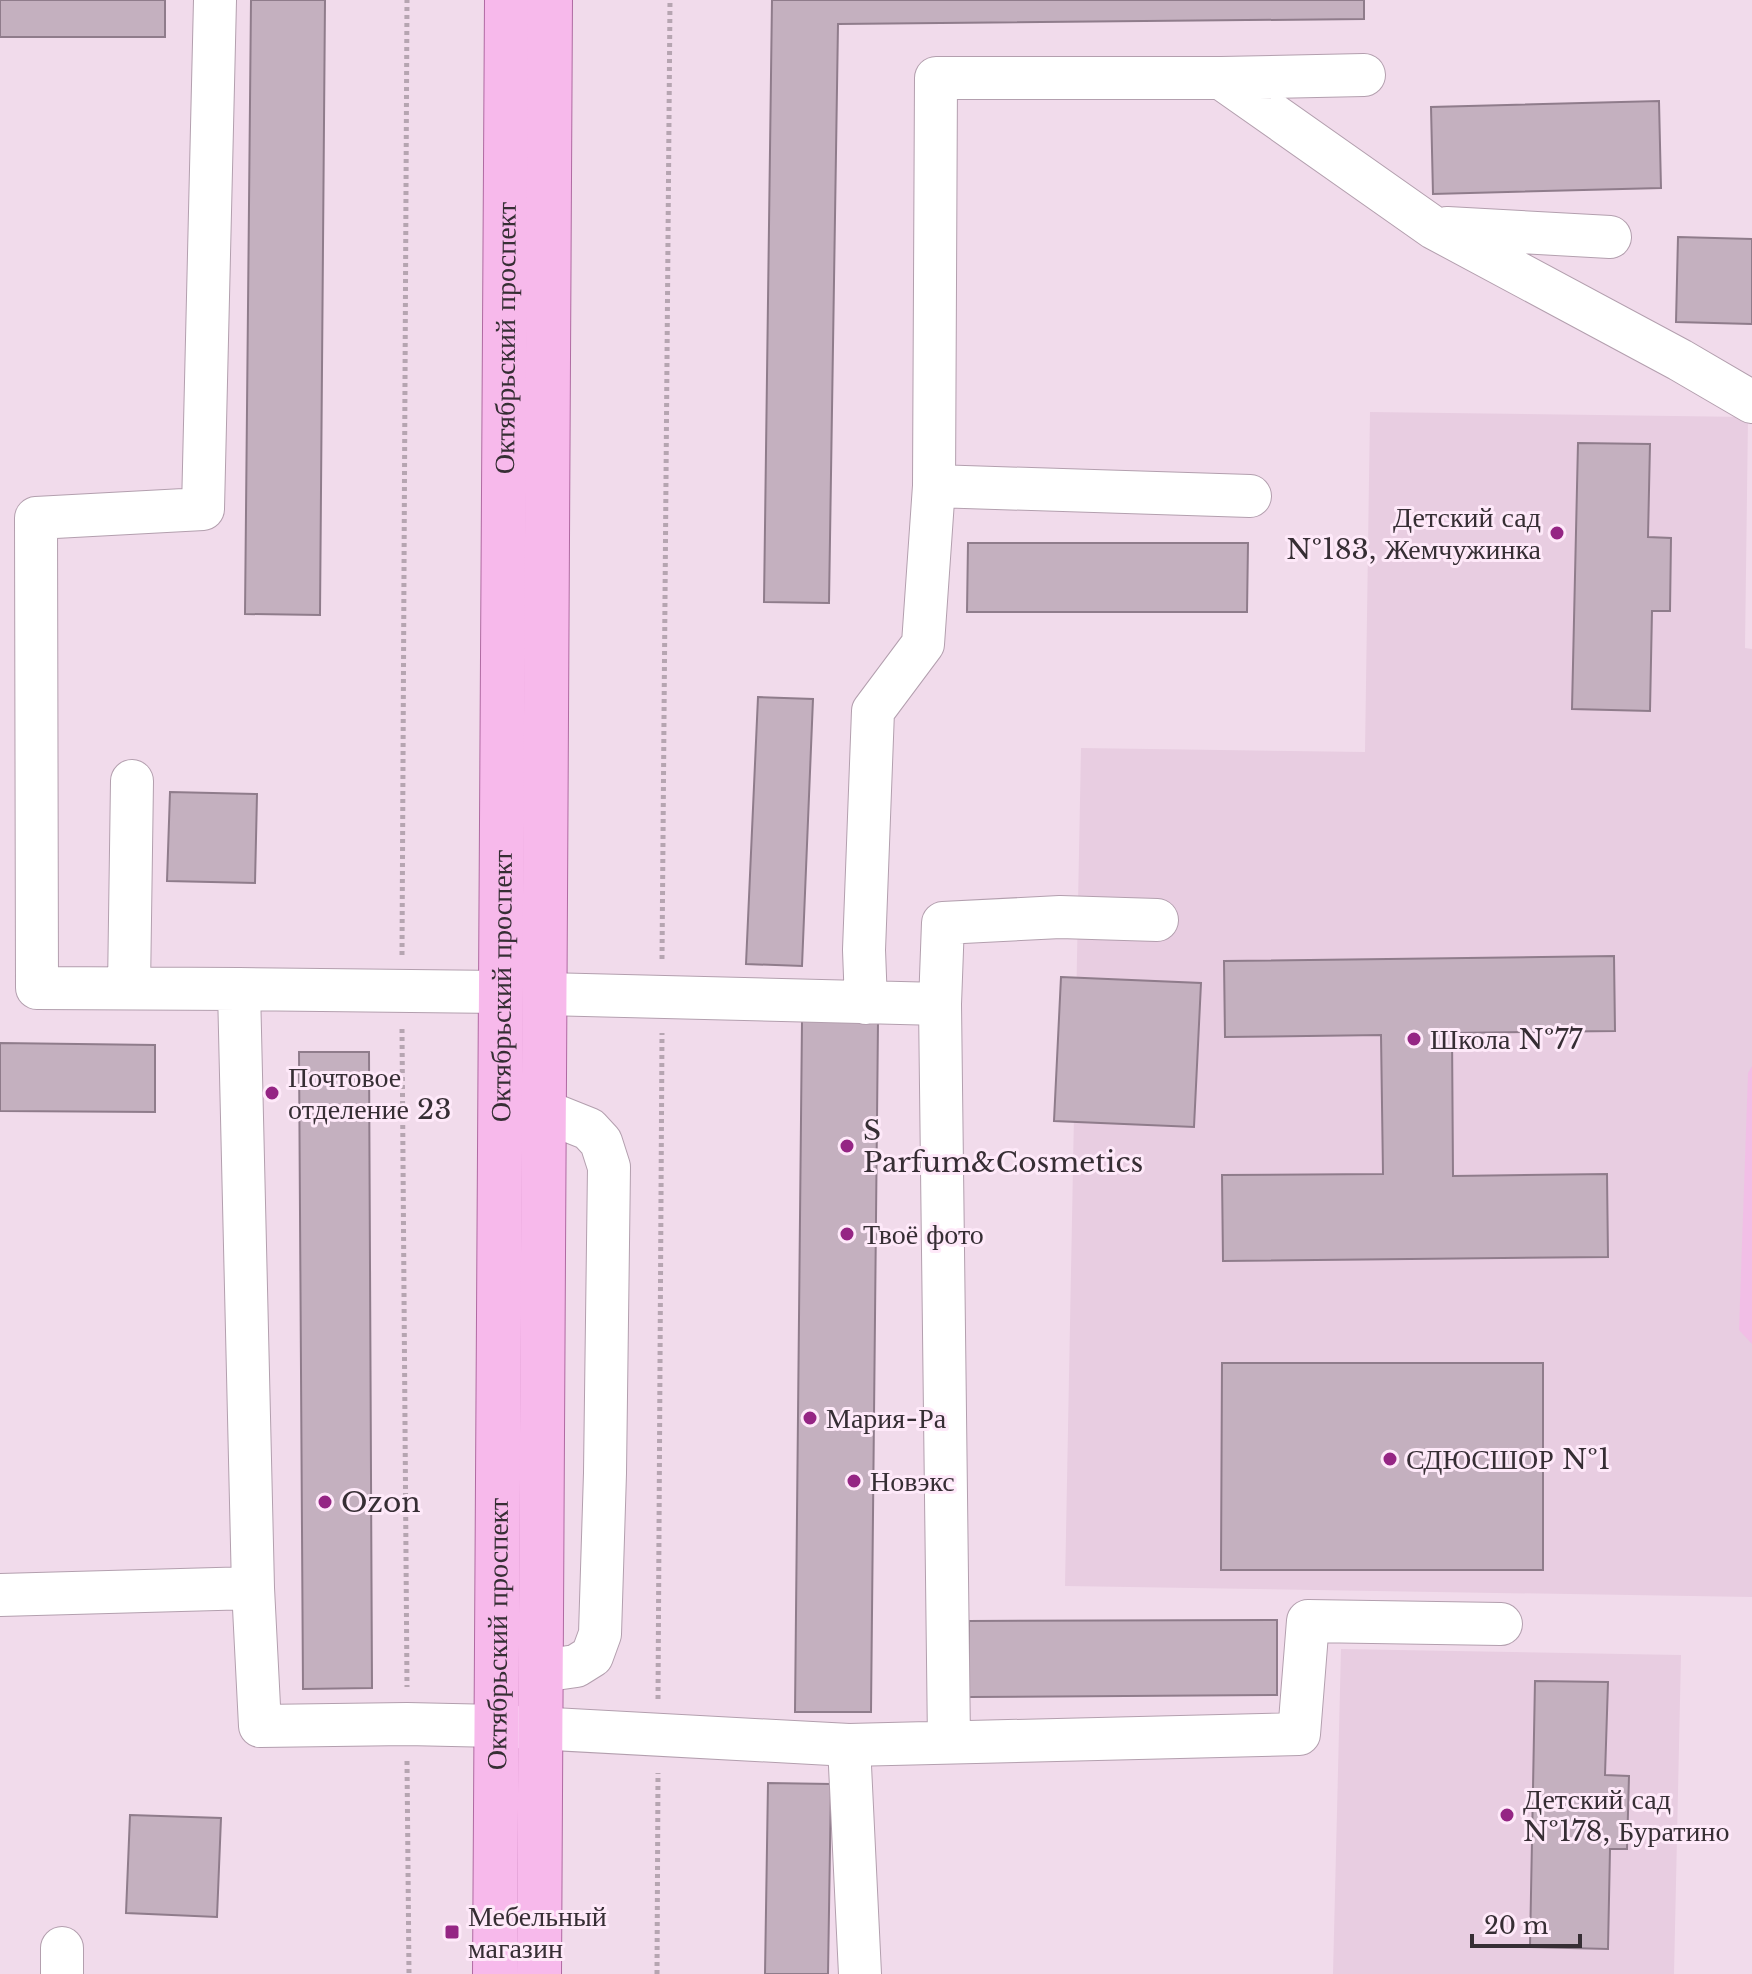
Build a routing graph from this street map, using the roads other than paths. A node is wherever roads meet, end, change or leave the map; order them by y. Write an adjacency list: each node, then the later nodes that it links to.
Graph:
1 (215, 0): 15 (lane)
2 (507, 0): 17 (main road, Октябрьский проспект)
3 (550, 0): 18 (main road, Октябрьский проспект)
4 (1364, 75): 5 (lane)
5 (1221, 78): 6 (lane); 11 (lane)
6 (1434, 228): 7 (lane); 8 (lane)
7 (1610, 237)
8 (1680, 360): 9 (lane); 10 (lane)
9 (1752, 366)
10 (1752, 402)
11 (934, 486): 12 (lane); 19 (lane)
12 (1250, 496)
13 (132, 781): 15 (lane)
14 (1157, 920): 20 (lane)
15 (129, 988): 16 (lane)
16 (239, 989): 17 (lane); 22 (lane)
17 (501, 992): 26 (main road, Октябрьский проспект)
18 (545, 994): 19 (lane); 21 (main road, Октябрьский проспект)
19 (866, 1003): 20 (lane)
20 (940, 1004): 28 (lane)
21 (544, 1111): 25 (main road, Октябрьский проспект); 25 (lane)
22 (253, 1588): 23 (lane); 26 (lane)
23 (0, 1595)
24 (1501, 1624): 28 (lane)
25 (541, 1671): 27 (main road, Октябрьский проспект)
26 (497, 1726): 27 (lane); 30 (main road, Октябрьский проспект)
27 (541, 1729): 29 (lane); 31 (main road, Октябрьский проспект)
28 (949, 1742): 29 (lane)
29 (849, 1745): 32 (lane)
30 (495, 1974)
31 (539, 1974)
32 (860, 1974)

